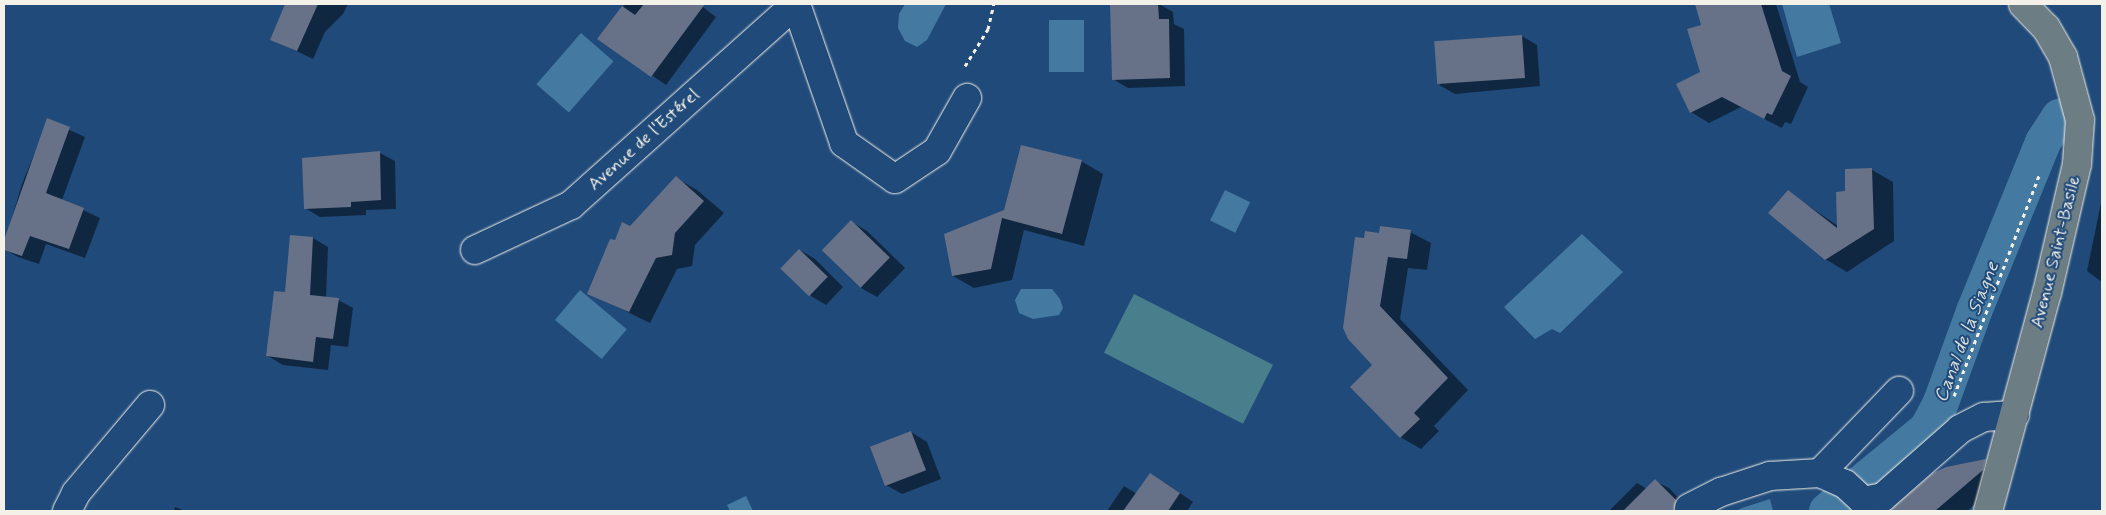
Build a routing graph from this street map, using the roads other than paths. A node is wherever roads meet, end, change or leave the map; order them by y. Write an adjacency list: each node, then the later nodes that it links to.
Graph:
1 (796, 4): 3 (street); 4 (street, Avenue de l'Estérel)
2 (2023, 4): 7 (main road, Avenue Saint-Basile)
3 (967, 98)
4 (475, 250)
5 (1899, 391): 8 (street)
6 (150, 405): 10 (street)
7 (2015, 414): 8 (street); 11 (main road, Avenue Saint-Basile)
8 (1820, 473): 9 (street)
9 (1689, 508)
10 (67, 511)
11 (1988, 511)

